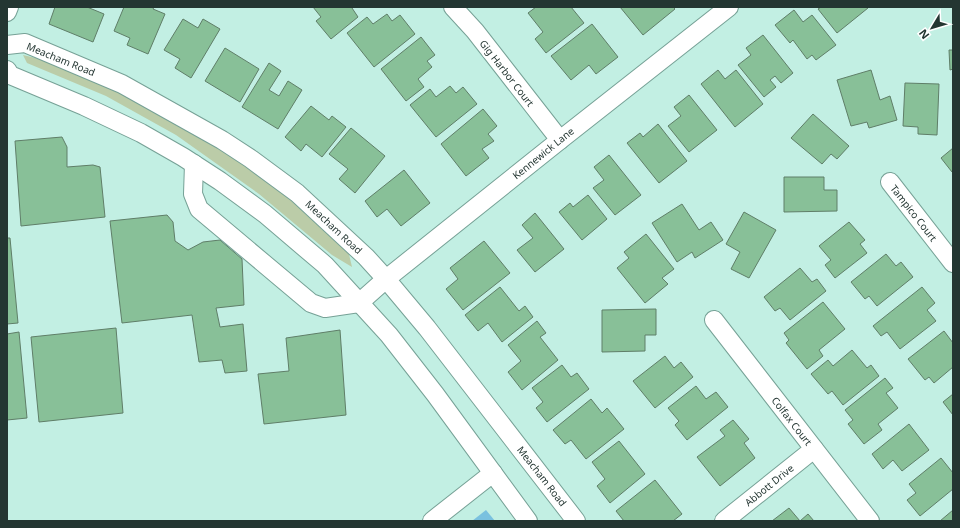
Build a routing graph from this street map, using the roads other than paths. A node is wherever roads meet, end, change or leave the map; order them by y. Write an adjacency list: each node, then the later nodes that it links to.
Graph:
1 (9, 7): 4 (street)
2 (454, 7): 7 (street, Gig Harbor Court)
3 (729, 7): 7 (street, Kennewick Lane)
4 (7, 12)
5 (7, 45): 11 (street, Meacham Road)
6 (7, 70): 8 (street)
7 (560, 140): 11 (street, Kennewick Lane)
8 (194, 164): 12 (street); 12 (street)
9 (890, 182): 10 (street, Tampico Court)
10 (953, 263)
11 (386, 279): 12 (street, Kennewick Lane); 18 (street, Meacham Road)
12 (359, 303): 15 (street)
13 (714, 320): 14 (street, Colfax Court)
14 (814, 449): 19 (street, Abbott Drive); 20 (street, Colfax Court)
15 (493, 473): 16 (street); 17 (street)
16 (432, 521)
17 (528, 521)
18 (576, 521)
19 (724, 521)
20 (870, 521)

